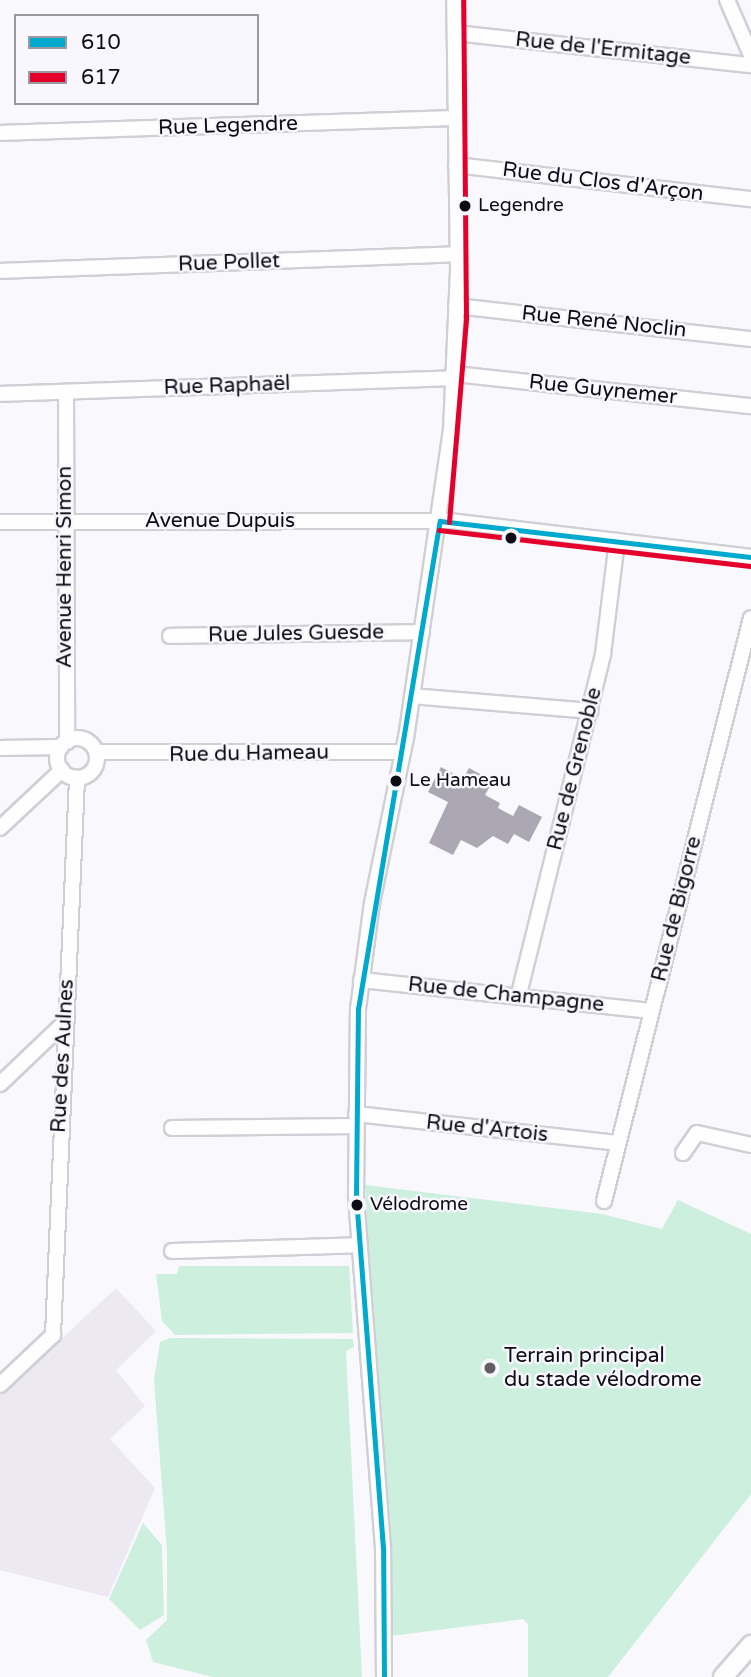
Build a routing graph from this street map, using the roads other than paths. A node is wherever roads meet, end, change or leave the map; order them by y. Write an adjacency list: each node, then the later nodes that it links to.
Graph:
1 (454, 0): 3 (street)
2 (727, 0): 4 (street)
3 (455, 33): 5 (street, Rue de l'Ermitage); 6 (street)
4 (751, 55)
5 (751, 65)
6 (455, 118): 7 (street, Rue Legendre); 8 (street)
7 (0, 134)
8 (456, 165): 9 (street, Rue du Clos d'Arçon); 10 (street)
9 (751, 199)
10 (457, 254): 11 (street, Rue Pollet); 12 (street)
11 (0, 271)
12 (456, 306): 13 (street, Rue René Noclin); 14 (street)
13 (751, 339)
14 (455, 376): 15 (street, Rue Raphaël); 17 (street, Rue Guynemer); 19 (street)
15 (66, 392): 16 (street, Rue Raphaël); 18 (street, Avenue Henri Simon)
16 (0, 394)
17 (751, 406)
18 (65, 521): 19 (street, Avenue Dupuis); 20 (street, Avenue Dupuis); 28 (street, Avenue Henri Simon)
19 (440, 521): 21 (street, Avenue Dupuis); 24 (street)
20 (0, 522)
21 (617, 541): 22 (street, Avenue Dupuis); 27 (street, Rue de Grenoble)
22 (751, 557)
23 (751, 618): 37 (street, Rue de Bigorre)
24 (422, 632): 25 (street, Rue Jules Guesde); 26 (street)
25 (170, 636)
26 (412, 696): 27 (street); 31 (street)
27 (590, 711): 36 (street, Rue de Grenoble)
28 (64, 745): 29 (street); 30 (street); 32 (street)
29 (0, 748)
30 (96, 752): 31 (street, Rue du Hameau); 33 (street)
31 (403, 752): 35 (street)
32 (62, 770): 33 (street); 34 (street)
33 (77, 778): 38 (street, Rue des Aulnes)
34 (0, 828)
35 (361, 980): 36 (street, Rue de Champagne); 40 (street)
36 (519, 994): 37 (street, Rue de Champagne)
37 (651, 1011): 42 (street, Rue de Bigorre)
38 (65, 1022): 39 (street); 48 (street, Rue des Aulnes)
39 (0, 1084)
40 (356, 1120): 41 (street, Rue d'Artois); 42 (street, Rue d'Artois); 46 (street)
41 (172, 1128)
42 (617, 1143): 45 (street, Rue de Bigorre)
43 (751, 1145): 44 (street)
44 (683, 1153)
45 (604, 1201)
46 (359, 1245): 47 (street); 51 (street)
47 (172, 1251)
48 (0, 1385)
49 (751, 1645): 52 (main road)
50 (751, 1661): 53 (main road)
51 (384, 1677)
52 (723, 1677)
53 (740, 1677)

